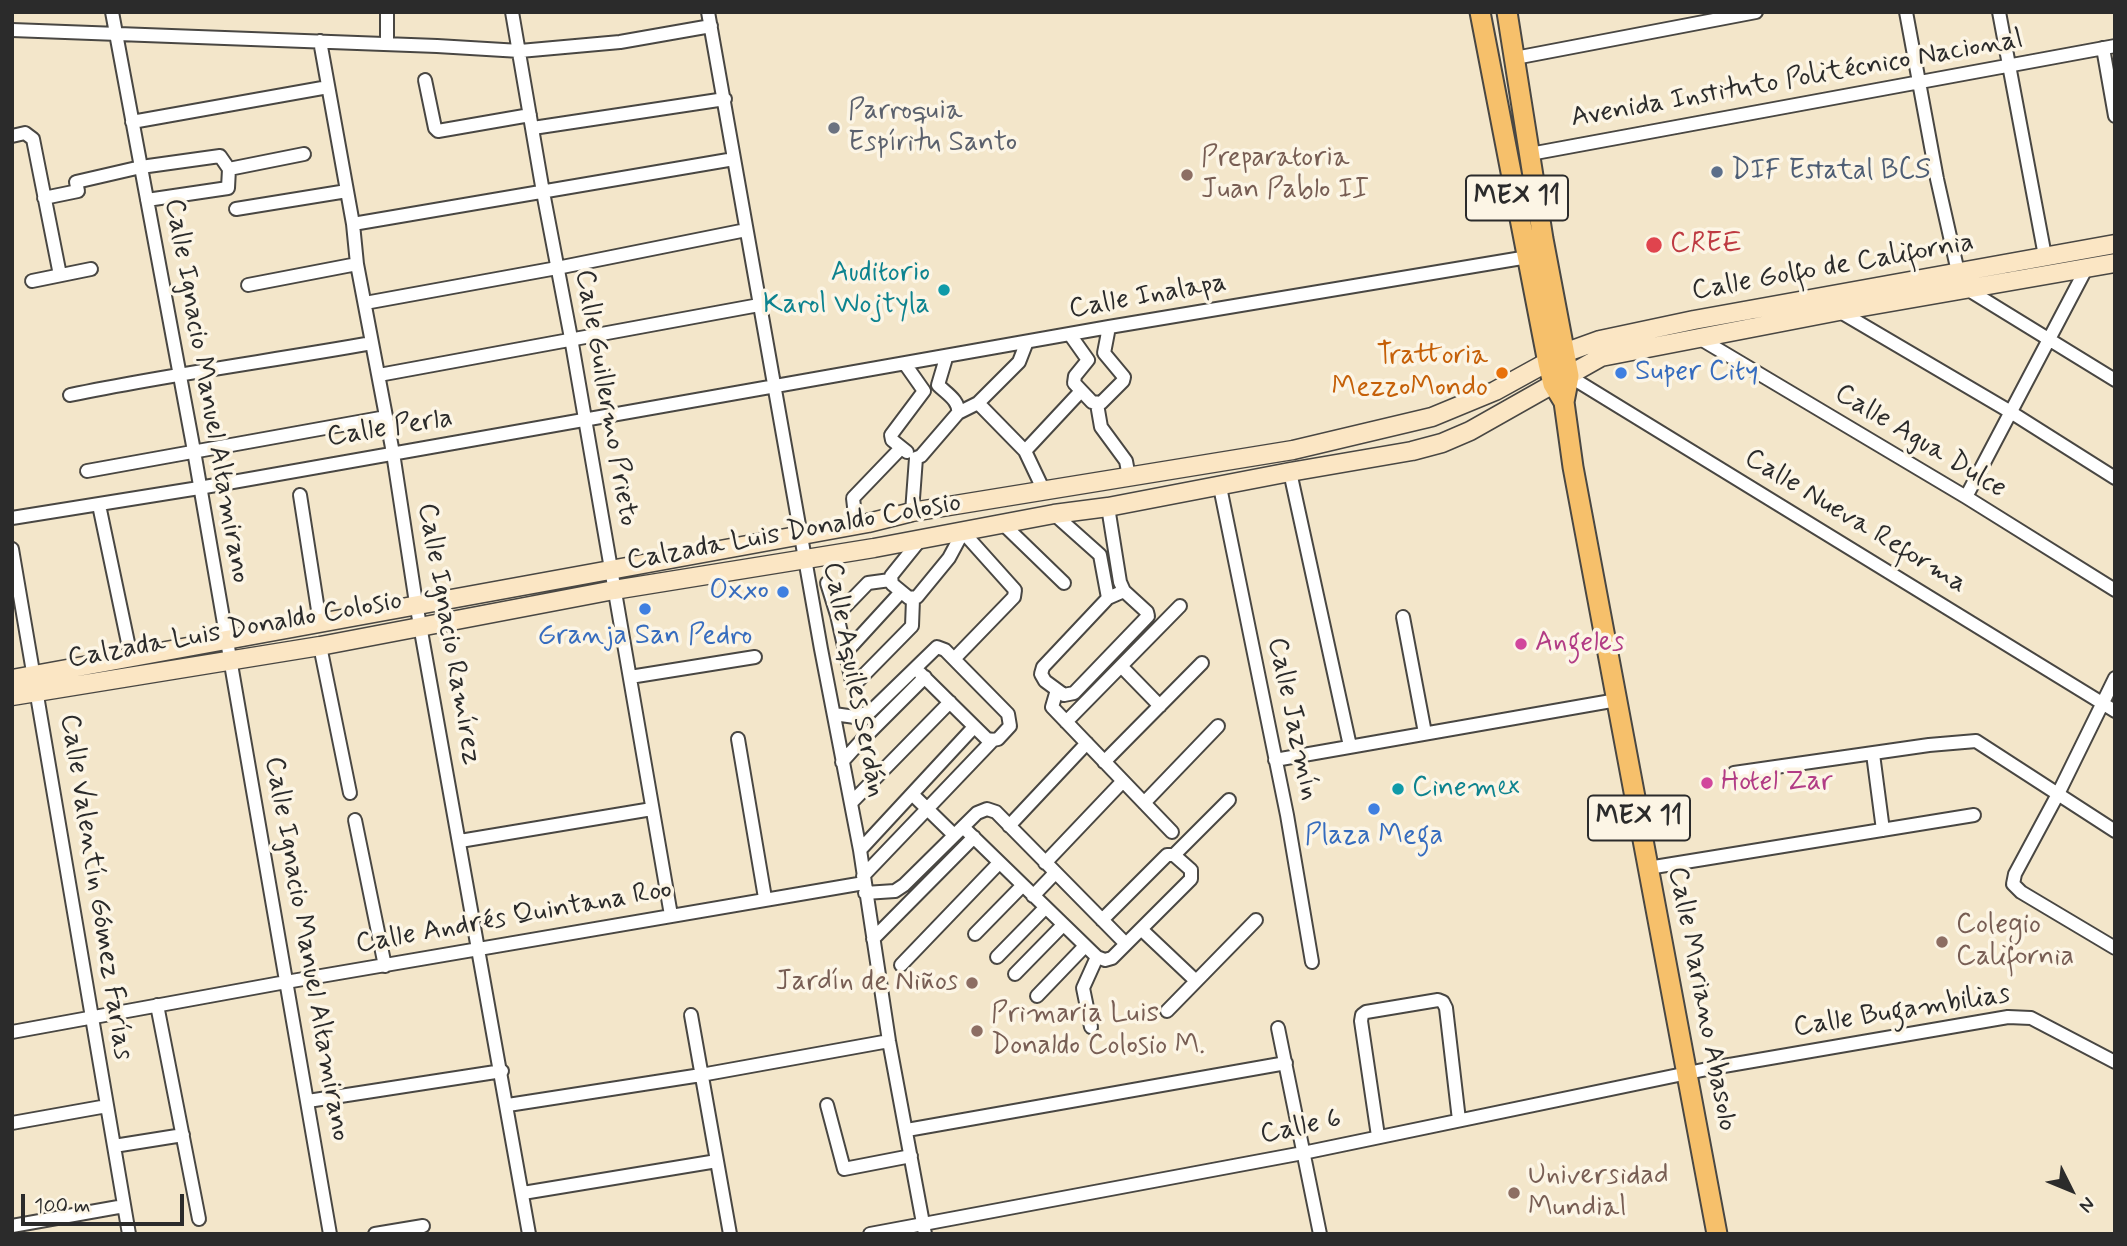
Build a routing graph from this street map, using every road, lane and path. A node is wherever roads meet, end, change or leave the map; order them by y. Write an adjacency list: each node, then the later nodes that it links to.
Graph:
1 (112, 12): 12 (street, Calle Ignacio Manuel Altamirano)
2 (387, 12): 14 (street)
3 (512, 12): 16 (street, Calle Guillermo Prieto)
4 (708, 12): 10 (street, Calle Aquiles Serdán)
5 (1480, 12): 41 (main road, MEX 11)
6 (1507, 12): 17 (main road, MEX 11)
7 (1756, 12): 17 (street)
8 (1906, 12): 20 (street)
9 (1999, 12): 18 (street)
10 (711, 26): 16 (street); 22 (street, Calle Aquiles Serdán)
11 (12, 30): 12 (street)
12 (114, 32): 13 (street); 24 (street, Calle Ignacio Manuel Altamirano)
13 (320, 41): 14 (street); 21 (street, Calle Ignacio Ramírez)
14 (387, 44): 16 (street)
15 (2109, 47): 18 (street, Avenida Instituto Politécnico Nacional); 23 (street)
16 (520, 51): 25 (street, Calle Guillermo Prieto)
17 (1515, 58): 28 (main road, MEX 11)
18 (2008, 66): 20 (street, Avenida Instituto Politécnico Nacional); 40 (street)
19 (425, 80): 25 (street)
20 (1919, 83): 28 (street, Avenida Instituto Politécnico Nacional); 47 (street)
21 (328, 87): 24 (street); 32 (street, Calle Ignacio Ramírez)
22 (724, 99): 25 (street); 29 (street, Calle Aquiles Serdán)
23 (2115, 116)
24 (132, 122): 30 (street, Calle Ignacio Manuel Altamirano)
25 (532, 122): 33 (street, Calle Guillermo Prieto)
26 (12, 136): 34 (street)
27 (304, 154): 31 (street)
28 (1530, 154): 66 (main road, MEX 11)
29 (734, 159): 33 (street); 38 (street, Calle Aquiles Serdán)
30 (141, 167): 31 (street); 34 (street); 35 (street, Calle Ignacio Manuel Altamirano)
31 (229, 169): 35 (street)
32 (347, 191): 36 (street); 37 (street, Calle Ignacio Ramírez)
33 (543, 192): 37 (street); 45 (street, Calle Guillermo Prieto)
34 (44, 198): 48 (street)
35 (147, 200): 69 (street, Calle Ignacio Manuel Altamirano)
36 (236, 209)
37 (353, 224): 43 (street, Calle Ignacio Ramírez)
38 (746, 230): 45 (street); 54 (street, Calle Aquiles Serdán)
39 (2115, 244): 40 (main road, Calle Golfo de California)
40 (2045, 256): 47 (main road, Calle Golfo de California)
41 (1528, 257): 57 (street, Calle Inalapa); 66 (main road, MEX 11)
42 (2115, 263): 44 (main road, Calle Golfo de California)
43 (356, 264): 50 (street); 53 (street, Calle Ignacio Ramírez)
44 (2087, 267): 51 (main road, Calle Golfo de California); 61 (street)
45 (557, 268): 53 (street); 59 (street, Calle Guillermo Prieto)
46 (91, 269): 48 (street)
47 (1958, 272): 51 (main road); 52 (main road, Calle Golfo de California)
48 (60, 275): 49 (street)
49 (32, 281)
50 (248, 285)
51 (1967, 289): 55 (main road, Calle Golfo de California); 61 (street)
52 (1830, 295): 55 (main road); 56 (main road, Calle Golfo de California)
53 (365, 303): 62 (street, Calle Ignacio Ramírez)
54 (760, 305): 59 (street); 74 (street, Calle Aquiles Serdán)
55 (1839, 311): 60 (main road, Calle Golfo de California); 80 (street)
56 (1694, 320): 60 (main road); 66 (main road, Calle Golfo de California)
57 (1109, 327): 58 (street, Calle Inalapa); 64 (street)
58 (1070, 336): 63 (street, Calle Inalapa); 67 (street)
59 (571, 338): 70 (street); 83 (street, Calle Guillermo Prieto)
60 (1698, 338): 71 (main road, Calle Golfo de California); 98 (street, Calle Agua Dulce)
61 (2049, 338): 72 (street); 80 (street)
62 (372, 342): 69 (street); 70 (street, Calle Ignacio Ramírez)
63 (1026, 344): 65 (street, Calle Inalapa); 78 (street)
64 (1104, 353): 67 (street); 79 (street)
65 (946, 358): 68 (street, Calle Inalapa); 73 (street)
66 (1556, 358): 71 (main road, MEX 11); 85 (main road, Calzada Luis Donaldo Colosio)
67 (1088, 360): 76 (street)
68 (905, 364): 74 (street, Calle Inalapa); 75 (street)
69 (179, 373): 77 (street); 86 (street, Calle Ignacio Manuel Altamirano)
70 (379, 375): 82 (street, Calle Ignacio Ramírez)
71 (1561, 380): 91 (main road, Calzada Luis Donaldo Colosio); 144 (main road, Calle Mariano Abasolo / MEX 11); 146 (street, Calle Nueva Reforma)
72 (2115, 380)
73 (938, 385): 75 (street); 81 (street)
74 (776, 386): 83 (street, Calle Perla); 107 (street, Calle Aquiles Serdán)
75 (924, 391): 84 (street)
76 (1081, 391): 79 (street); 87 (street)
77 (70, 395)
78 (978, 403): 81 (street); 87 (street)
79 (1097, 404): 92 (street)
80 (2009, 411): 93 (street); 98 (street)
81 (958, 413): 89 (street)
82 (386, 418): 86 (street); 88 (street, Calle Ignacio Ramírez)
83 (585, 420): 88 (street, Calle Perla); 112 (street, Calle Guillermo Prieto)
84 (901, 447): 89 (street); 104 (street)
85 (1293, 450): 91 (main road); 92 (main road, Calzada Luis Donaldo Colosio)
86 (194, 451): 90 (street); 95 (street, Calle Ignacio Manuel Altamirano)
87 (1025, 451): 96 (street)
88 (393, 453): 95 (street, Calle Perla); 121 (street, Calle Ignacio Ramírez)
89 (916, 458): 101 (street)
90 (87, 471)
91 (1290, 472): 94 (main road, Calzada Luis Donaldo Colosio); 157 (street)
92 (1129, 477): 96 (main road, Calzada Luis Donaldo Colosio)
93 (2115, 478)
94 (1220, 487): 100 (main road, Calzada Luis Donaldo Colosio); 159 (street, Calle Jazmín)
95 (199, 488): 99 (street, Calle Perla); 127 (street, Calle Ignacio Manuel Altamirano)
96 (1044, 491): 101 (main road, Calzada Luis Donaldo Colosio); 102 (main road)
97 (300, 495): 125 (street)
98 (1966, 497): 117 (street, Calle Agua Dulce)
99 (99, 505): 103 (street, Calle Perla); 131 (street)
100 (1108, 507): 102 (main road, Calzada Luis Donaldo Colosio); 118 (street)
101 (912, 512): 104 (main road, Calzada Luis Donaldo Colosio)
102 (1054, 513): 105 (main road, Calzada Luis Donaldo Colosio); 120 (street)
103 (12, 518)
104 (862, 523): 107 (main road, Calzada Luis Donaldo Colosio); 109 (main road)
105 (1003, 524): 106 (main road, Calzada Luis Donaldo Colosio); 115 (street)
106 (963, 532): 108 (main road, Calzada Luis Donaldo Colosio); 119 (street); 133 (street)
107 (800, 534): 111 (street, Calle Aquiles Serdán); 112 (main road, Calzada Luis Donaldo Colosio)
108 (920, 540): 109 (main road, Calzada Luis Donaldo Colosio); 113 (street)
109 (874, 548): 111 (main road, Calzada Luis Donaldo Colosio)
110 (12, 549): 141 (street, Calle Valentín Gómez Farías)
111 (806, 558): 116 (main road, Calzada Luis Donaldo Colosio); 149 (street, Calle Aquiles Serdán)
112 (610, 568): 116 (street, Calle Guillermo Prieto); 121 (main road, Calzada Luis Donaldo Colosio)
113 (890, 580): 119 (street); 123 (street)
114 (827, 583): 123 (street)
115 (1063, 583)
116 (614, 590): 126 (main road, Calzada Luis Donaldo Colosio); 137 (street, Calle Guillermo Prieto)
117 (2115, 590)
118 (1124, 591): 120 (street); 142 (street)
119 (907, 595): 129 (street); 129 (street)
120 (1108, 598): 142 (street)
121 (416, 603): 125 (main road, Calzada Luis Donaldo Colosio); 126 (street, Calle Ignacio Ramírez)
122 (1180, 606): 135 (street)
123 (837, 615): 129 (street)
124 (1403, 617): 153 (street)
125 (320, 623): 127 (main road, Calzada Luis Donaldo Colosio)
126 (420, 626): 128 (main road, Calzada Luis Donaldo Colosio); 180 (street, Calle Ignacio Ramírez)
127 (227, 639): 131 (main road, Calzada Luis Donaldo Colosio); 132 (street, Calle Ignacio Manuel Altamirano)
128 (320, 646): 132 (main road, Calzada Luis Donaldo Colosio); 164 (street)
129 (846, 652)
130 (755, 656): 137 (street)
131 (131, 657): 141 (main road, Calzada Luis Donaldo Colosio)
132 (230, 659): 141 (main road, Calzada Luis Donaldo Colosio); 210 (street, Calle Ignacio Manuel Altamirano)
133 (954, 659): 136 (street); 155 (street)
134 (1202, 663): 147 (street)
135 (1121, 666): 147 (street); 150 (street)
136 (914, 668): 138 (street); 149 (street)
137 (630, 677): 170 (street, Calle Guillermo Prieto)
138 (925, 677): 145 (street); 160 (street)
139 (12, 678): 141 (main road, Calzada Luis Donaldo Colosio)
140 (2115, 678): 146 (street)
141 (36, 683): 143 (main road, Calzada Luis Donaldo Colosio); 215 (street, Calle Valentín Gómez Farías)
142 (1063, 693): 150 (street)
143 (12, 696)
144 (1617, 700): 153 (street); 185 (main road, Calle Mariano Abasolo / MEX 11)
145 (950, 702): 152 (street); 168 (street)
146 (2102, 703): 148 (street, Calle Nueva Reforma); 166 (street)
147 (1160, 706): 161 (street)
148 (2115, 711)
149 (834, 715): 160 (street, Calle Aquiles Serdán)
150 (1066, 722): 156 (street)
151 (1218, 726): 169 (street)
152 (975, 727): 155 (street); 165 (street)
153 (1425, 733): 157 (street)
154 (738, 739): 190 (street)
155 (993, 740): 171 (street)
156 (1087, 743): 161 (street); 174 (street)
157 (1350, 746): 159 (street)
158 (1873, 754): 162 (street); 166 (street); 175 (street)
159 (1275, 760): 205 (street, Calle Jazmín)
160 (842, 762): 168 (street, Calle Aquiles Serdán)
161 (1104, 762): 163 (street)
162 (1734, 773)
163 (1123, 781): 169 (street); 184 (street)
164 (350, 793)
165 (912, 794): 171 (street); 181 (street)
166 (2058, 794): 177 (street); 201 (street)
167 (1229, 800): 182 (street)
168 (851, 803): 181 (street, Calle Aquiles Serdán)
169 (1144, 803): 178 (street)
170 (652, 809): 180 (street); 192 (street, Calle Guillermo Prieto)
171 (927, 810): 176 (street); 187 (street)
172 (1974, 815): 175 (street)
173 (355, 820): 207 (street)
174 (1009, 826): 176 (street, Calle Andrés Quintana Roo); 184 (street)
175 (1884, 830): 185 (street)
176 (959, 831): 179 (street); 187 (street, Calle Andrés Quintana Roo)
177 (2115, 831)
178 (1172, 832)
179 (974, 838): 183 (street); 198 (street)
180 (460, 841): 202 (street, Calle Ignacio Ramírez)
181 (860, 850): 187 (street, Calle Aquiles Serdán)
182 (1174, 855): 193 (street); 196 (street)
183 (999, 863): 188 (street); 206 (street)
184 (1045, 863): 186 (street)
185 (1648, 868): 223 (main road, Calle Mariano Abasolo / MEX 11)
186 (1055, 873): 189 (street); 193 (street)
187 (864, 884): 190 (street, Calle Andrés Quintana Roo); 198 (street, Calle Aquiles Serdán)
188 (1022, 886): 189 (street); 197 (street)
189 (1032, 896): 191 (street)
190 (765, 898): 192 (street, Calle Andrés Quintana Roo)
191 (1045, 908): 195 (street); 203 (street)
192 (671, 915): 202 (street, Calle Andrés Quintana Roo)
193 (1102, 920): 199 (street)
194 (1256, 920): 209 (street)
195 (1063, 925): 200 (street); 208 (street)
196 (1141, 929): 199 (street); 209 (street)
197 (975, 934)
198 (873, 939): 219 (street, Calle Aquiles Serdán)
199 (1126, 944): 204 (street)
200 (1085, 946): 204 (street); 211 (street)
201 (2115, 948)
202 (479, 950): 207 (street, Calle Andrés Quintana Roo); 222 (street, Calle Ignacio Ramírez)
203 (997, 957)
204 (1097, 957): 216 (street)
205 (1312, 962)
206 (901, 965)
207 (385, 966): 210 (street, Calle Andrés Quintana Roo)
208 (1015, 974)
209 (1196, 981): 213 (street)
210 (286, 982): 212 (street, Calle Andrés Quintana Roo); 225 (street, Calle Ignacio Manuel Altamirano)
211 (1037, 996)
212 (157, 1005): 215 (street, Calle Andrés Quintana Roo); 232 (street)
213 (1167, 1011)
214 (691, 1015): 224 (street)
215 (91, 1017): 218 (street, Calle Andrés Quintana Roo); 228 (street, Calle Valentín Gómez Farías)
216 (1091, 1027)
217 (1279, 1028): 221 (street)
218 (12, 1032)
219 (890, 1041): 224 (street); 231 (street, Calle Aquiles Serdán)
220 (2115, 1062): 223 (street, Calle Bugambilias)
221 (1286, 1063): 231 (street); 235 (street)
222 (502, 1071): 225 (street); 226 (street, Calle Ignacio Ramírez)
223 (1688, 1073): 229 (street, Calle 6); 251 (main road, Calle Mariano Abasolo / MEX 11)
224 (701, 1075): 226 (street); 237 (street)
225 (309, 1101): 245 (street, Calle Ignacio Manuel Altamirano)
226 (508, 1105): 238 (street, Calle Ignacio Ramírez)
227 (827, 1105): 236 (street)
228 (107, 1106): 230 (street); 234 (street, Calle Valentín Gómez Farías)
229 (1460, 1120): 233 (street, Calle 6); 233 (street)
230 (12, 1123)
231 (907, 1130): 236 (street, Calle Aquiles Serdán)
232 (183, 1135): 234 (street); 240 (street)
233 (1378, 1136): 235 (street, Calle 6)
234 (114, 1146): 239 (street, Calle Valentín Gómez Farías)
235 (1303, 1153): 243 (street, Calle 6); 250 (street)
236 (911, 1156): 243 (street, Calle Aquiles Serdán)
237 (717, 1161): 238 (street); 248 (street)
238 (523, 1193): 247 (street, Calle Ignacio Ramírez)
239 (124, 1206): 241 (street); 244 (street, Calle Valentín Gómez Farías)
240 (199, 1219)
241 (12, 1226)
242 (423, 1226): 246 (street)
243 (924, 1228): 249 (street, Calle 6)
244 (129, 1234)
245 (330, 1234)
246 (375, 1234)
247 (529, 1234)
248 (730, 1234)
249 (870, 1234)
250 (1320, 1234)
251 (1717, 1234)

